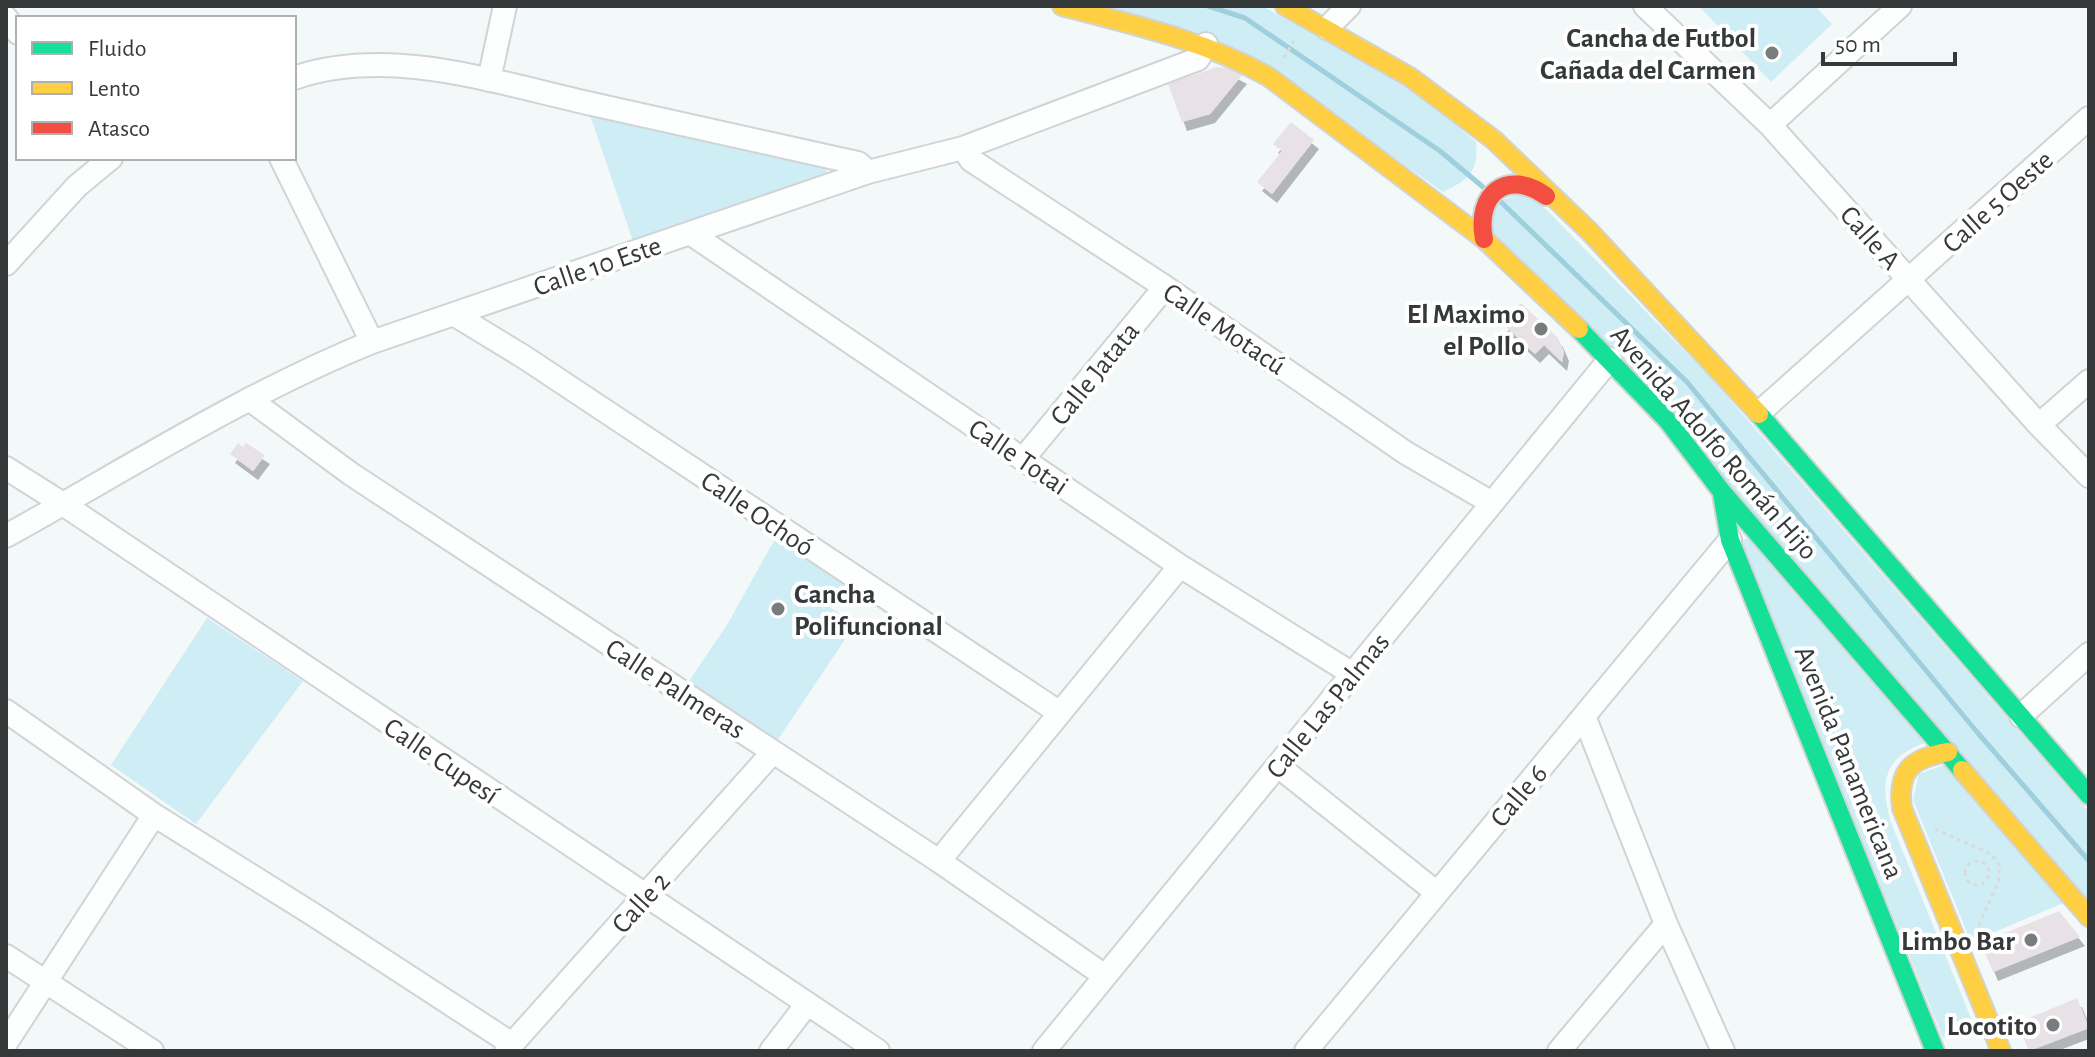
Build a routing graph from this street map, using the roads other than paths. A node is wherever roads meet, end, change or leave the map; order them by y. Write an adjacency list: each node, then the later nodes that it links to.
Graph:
1 (505, 6): 10 (street)
2 (1062, 6): 8 (main road, Avenida Adolfo Román Hijo)
3 (1285, 6): 7 (main road, Avenida Adolfo Román Hijo)
4 (1349, 6): 7 (street)
5 (1645, 6): 12 (street, Calle A)
6 (1900, 6): 12 (street)
7 (1327, 28): 14 (main road, Avenida Adolfo Román Hijo)
8 (1206, 44): 13 (street, Calle 10 Este); 18 (main road, Avenida Adolfo Román Hijo)
9 (296, 78): 10 (street)
10 (489, 80): 17 (street)
11 (2089, 118): 23 (street, Calle 5 Oeste)
12 (1770, 125): 23 (street, Calle A)
13 (963, 148): 17 (street, Calle 10 Este); 24 (street, Calle Motacú)
14 (1487, 155): 18 (main road); 19 (main road, Avenida Adolfo Román Hijo)
15 (109, 160): 22 (street)
16 (282, 160): 26 (street)
17 (868, 172): 20 (street, Calle 10 Este)
18 (1452, 197): 21 (main road, Avenida Adolfo Román Hijo)
19 (1588, 231): 21 (main road); 30 (main road, Avenida Adolfo Román Hijo)
20 (690, 233): 25 (street, Calle 10 Este); 32 (street, Calle Totai)
21 (1482, 235): 27 (main road, Avenida Adolfo Román Hijo)
22 (6, 264)
23 (1910, 280): 30 (street, Calle 5 Oeste); 31 (street, Calle A)
24 (1165, 287): 32 (street, Calle Jatata); 36 (street, Calle Motacú)
25 (455, 315): 26 (street, Calle 10 Este); 44 (street, Calle Ochoó)
26 (372, 342): 29 (street, Calle 10 Este)
27 (1610, 359): 35 (main road, Avenida Adolfo Román Hijo); 36 (street, Calle Las Palmas)
28 (2089, 381): 31 (street)
29 (249, 399): 37 (street, Calle 10 Este); 47 (street, Calle Palmeras)
30 (1760, 412): 46 (main road, Avenida Adolfo Román Hijo)
31 (2039, 425): 34 (street, Calle A)
32 (1023, 459): 40 (street, Calle Totai)
33 (6, 468): 37 (street, Calle Cupesí)
34 (2089, 476)
35 (1722, 492): 39 (main road, Avenida Panamericana); 48 (main road, Avenida Adolfo Román Hijo)
36 (1492, 503): 42 (street, Calle Las Palmas)
37 (63, 504): 38 (street, Calle 10 Este); 54 (street, Calle Cupesí)
38 (6, 536)
39 (1730, 540): 45 (street, Calle 6); 70 (main road, Avenida Panamericana)
40 (1180, 566): 42 (street, Calle Totai); 44 (street)
41 (2089, 654): 46 (street)
42 (1351, 673): 49 (street, Calle Las Palmas)
43 (6, 711): 51 (street)
44 (1060, 713): 52 (street)
45 (1584, 716): 53 (street, Calle 6); 56 (street)
46 (2021, 716): 50 (main road, Avenida Adolfo Román Hijo)
47 (773, 752): 52 (street, Calle Palmeras); 54 (street, Calle 2)
48 (1948, 752): 55 (main road, Avenida Adolfo Román Hijo); 71 (main road, Avenida Panamericana)
49 (1278, 766): 53 (street); 58 (street, Calle Las Palmas)
50 (2089, 795)
51 (154, 815): 59 (street); 62 (street)
52 (939, 861): 58 (street, Calle Palmeras)
53 (1437, 893): 67 (street, Calle 6)
54 (645, 897): 60 (street, Calle Cupesí); 62 (street, Calle 2)
55 (2089, 917)
56 (1666, 924): 68 (street); 69 (street)
57 (6, 956): 59 (street)
58 (1105, 976): 63 (street, Calle Las Palmas)
59 (46, 982): 61 (street); 64 (street)
60 (807, 1004): 65 (street); 66 (street, Calle Cupesí)
61 (6, 1043)
62 (509, 1048)
63 (1052, 1049)
64 (152, 1051)
65 (771, 1051)
66 (878, 1051)
67 (1306, 1051)
68 (1559, 1051)
69 (1723, 1051)
70 (1935, 1051)
71 (2001, 1051)

